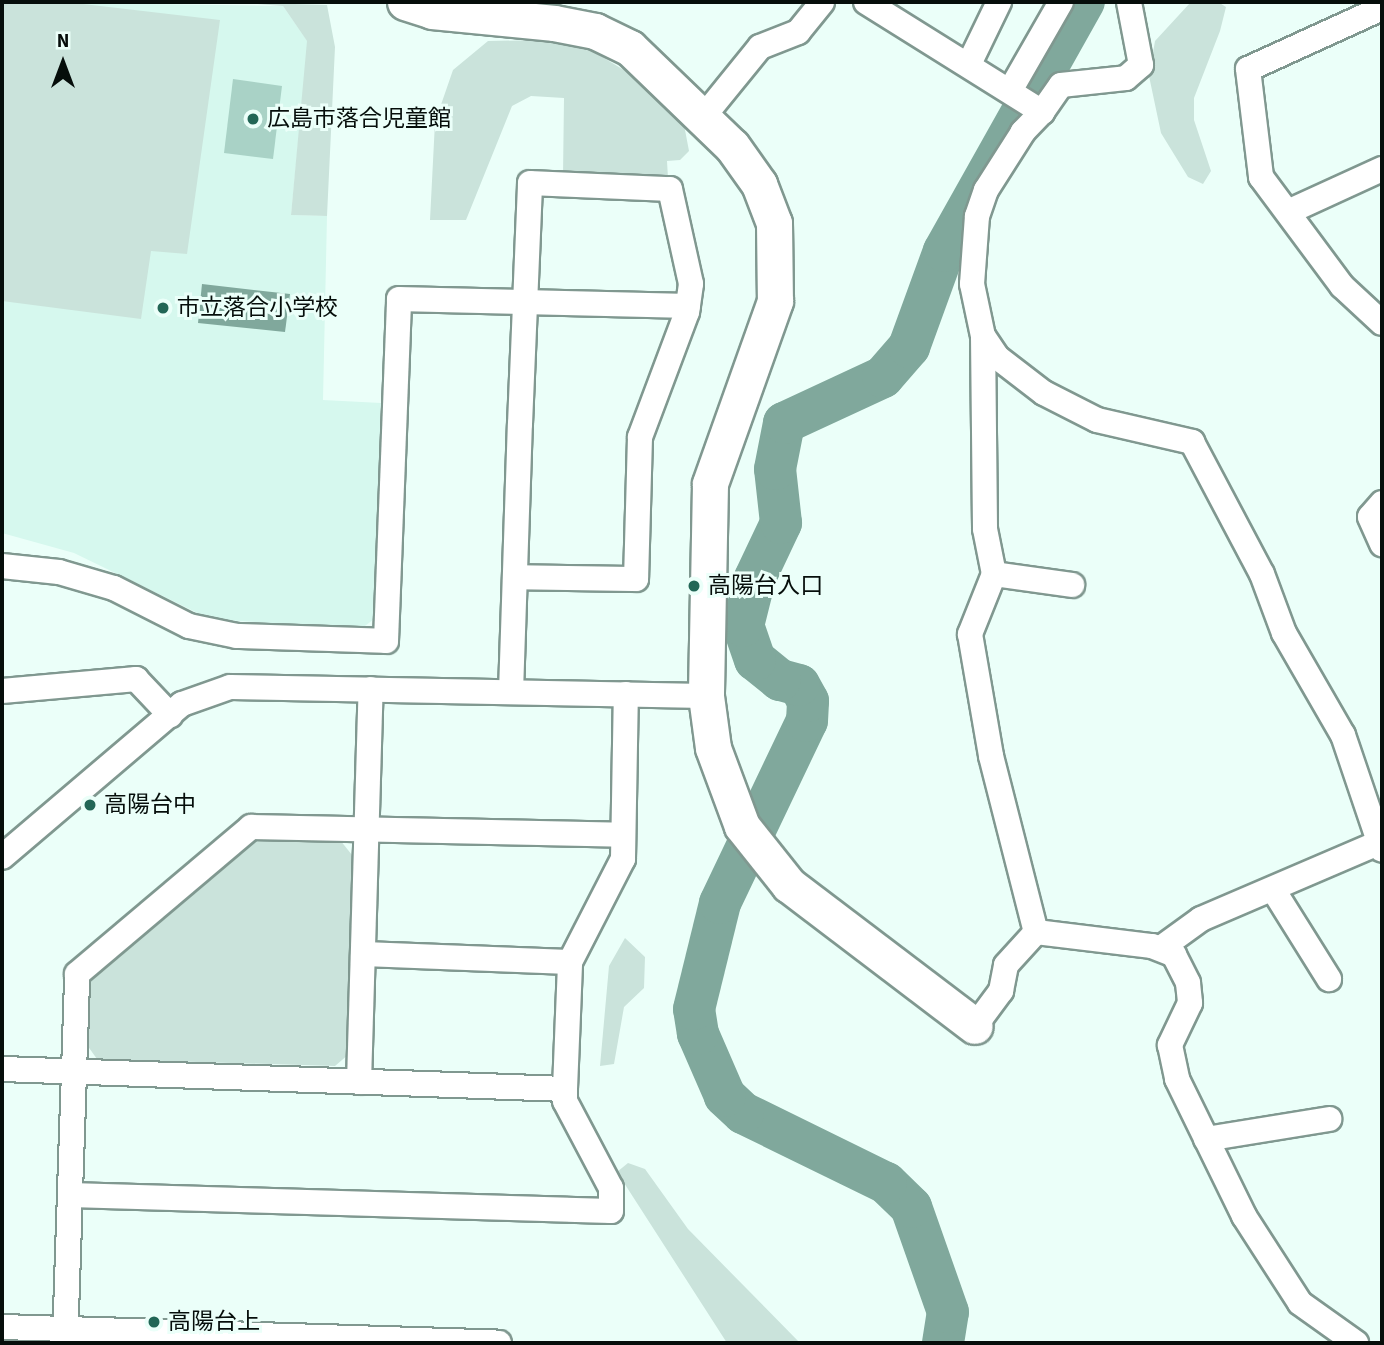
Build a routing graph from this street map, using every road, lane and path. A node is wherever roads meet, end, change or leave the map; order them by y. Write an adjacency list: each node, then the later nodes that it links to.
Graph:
1 (405, 2): 10 (street)
2 (822, 2): 10 (street)
3 (866, 2): 8 (street)
4 (999, 2): 8 (street)
5 (1061, 2): 9 (street)
6 (1129, 2): 9 (street)
7 (1382, 8): 12 (street)
8 (970, 62): 9 (street)
9 (1026, 100): 16 (street)
10 (704, 116): 27 (street)
11 (1382, 169): 12 (street)
12 (1288, 212): 15 (street)
13 (525, 302): 14 (street); 14 (street); 19 (street); 21 (street)
14 (688, 306): 21 (street)
15 (1382, 323)
16 (983, 336): 20 (street); 31 (street)
17 (1382, 503): 18 (street)
18 (1382, 544)
19 (2, 566)
20 (994, 574): 22 (street); 34 (street)
21 (515, 578): 25 (street)
22 (1072, 585)
23 (371, 689): 25 (street); 28 (street); 29 (street)
24 (2, 691): 28 (street)
25 (512, 692): 26 (street)
26 (626, 694): 27 (street); 30 (street)
27 (706, 696): 39 (street)
28 (170, 715): 32 (street)
29 (366, 830): 30 (street); 36 (street); 41 (street)
30 (623, 835): 37 (street)
31 (1382, 846): 33 (street)
32 (2, 857)
33 (1273, 891): 35 (street); 38 (street)
34 (1036, 932): 35 (street); 39 (street)
35 (1161, 948): 45 (street)
36 (363, 954): 37 (street); 42 (street)
37 (570, 962): 43 (street)
38 (1329, 979)
39 (975, 1026)
40 (2, 1069): 41 (street)
41 (74, 1072): 42 (street); 46 (street)
42 (359, 1082): 43 (street)
43 (565, 1089): 46 (street)
44 (1329, 1119): 45 (street)
45 (1206, 1139): 50 (street)
46 (70, 1195): 48 (street)
47 (2, 1327): 48 (street)
48 (65, 1336): 49 (street)
49 (499, 1343)
50 (1356, 1343)

